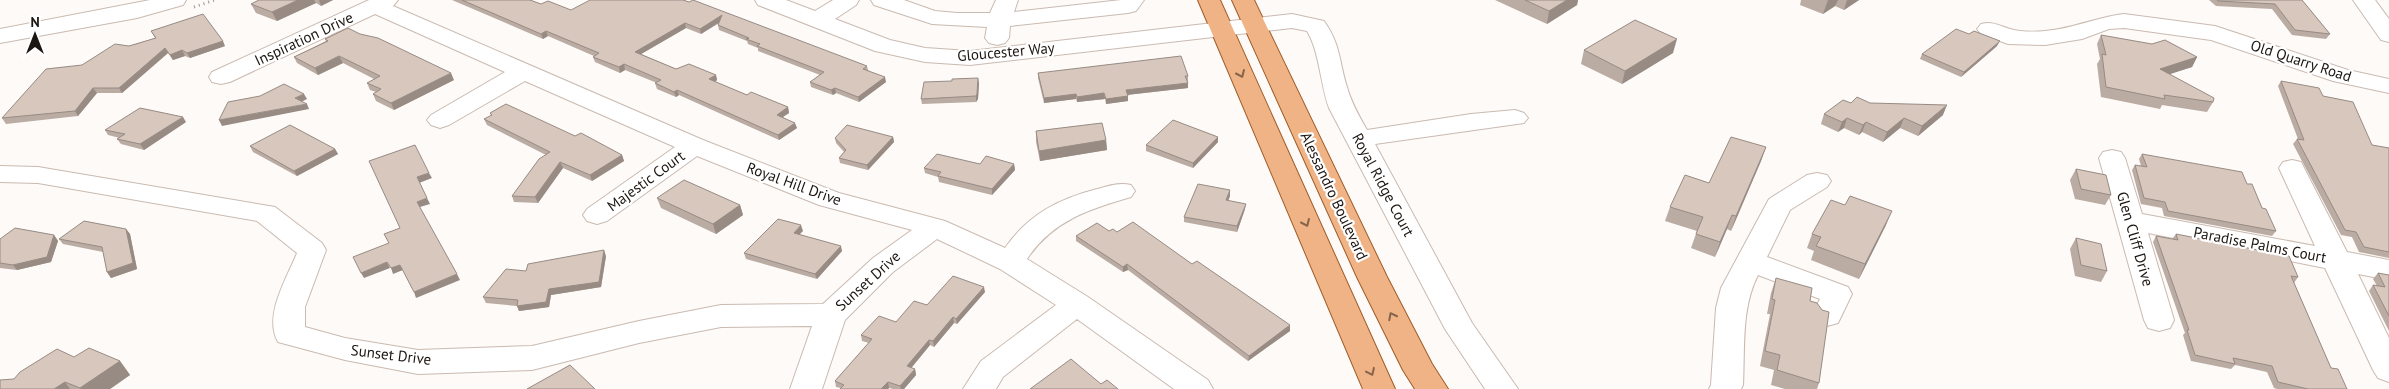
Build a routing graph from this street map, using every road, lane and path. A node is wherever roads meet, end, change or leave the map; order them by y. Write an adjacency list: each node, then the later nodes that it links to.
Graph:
1 (175, 0): 16 (street)
2 (766, 0): 12 (street, Gloucester Way)
3 (848, 0): 12 (street)
4 (885, 0): 9 (street)
5 (1133, 0): 9 (street)
6 (1208, 0): 13 (main road)
7 (2364, 0): 15 (street)
8 (381, 3): 18 (street, Royal Hill Drive); 19 (street, Inspiration Drive)
9 (1003, 10): 17 (street)
10 (1290, 10): 11 (street, Royal Ridge Court); 23 (street, Royal Ridge Court)
11 (1249, 12): 13 (street, Gloucester Way); 46 (main road, Alessandro Boulevard, one-way to 11)
12 (818, 20): 17 (street, Gloucester Way)
13 (1222, 29): 17 (street, Gloucester Way); 45 (main road, one-way to 45)
14 (1989, 29): 20 (street, Old Quarry Road)
15 (2389, 35)
16 (0, 36)
17 (996, 55)
18 (523, 72): 22 (street); 24 (street, Royal Hill Drive)
19 (221, 77)
20 (2389, 86)
21 (1514, 118): 23 (street)
22 (440, 120)
23 (1359, 138): 47 (street, Royal Ridge Court)
24 (694, 146): 30 (street, Majestic Court); 32 (street, Royal Hill Drive)
25 (2112, 158): 31 (street, Glen Cliff Drive)
26 (2292, 168): 33 (street)
27 (0, 174): 39 (street, Sunset Drive)
28 (1818, 182): 34 (street)
29 (1121, 191): 35 (street)
30 (597, 215)
31 (2130, 221): 33 (street, Paradise Palms Court); 40 (street, Glen Cliff Drive)
32 (935, 227): 35 (street, Royal Hill Drive); 39 (street, Sunset Drive)
33 (2336, 260): 36 (street, Paradise Palms Court); 41 (street)
34 (1750, 261): 37 (street); 48 (street)
35 (1010, 262): 38 (street, Royal Hill Drive)
36 (2389, 270)
37 (1836, 296)
38 (1078, 304): 43 (street); 44 (street, Royal Hill Drive)
39 (831, 315): 42 (street)
40 (2159, 320)
41 (2389, 370)
42 (806, 389)
43 (979, 389)
44 (1197, 389)
45 (1379, 389)
46 (1432, 389)
47 (1502, 389)
48 (1725, 389)

